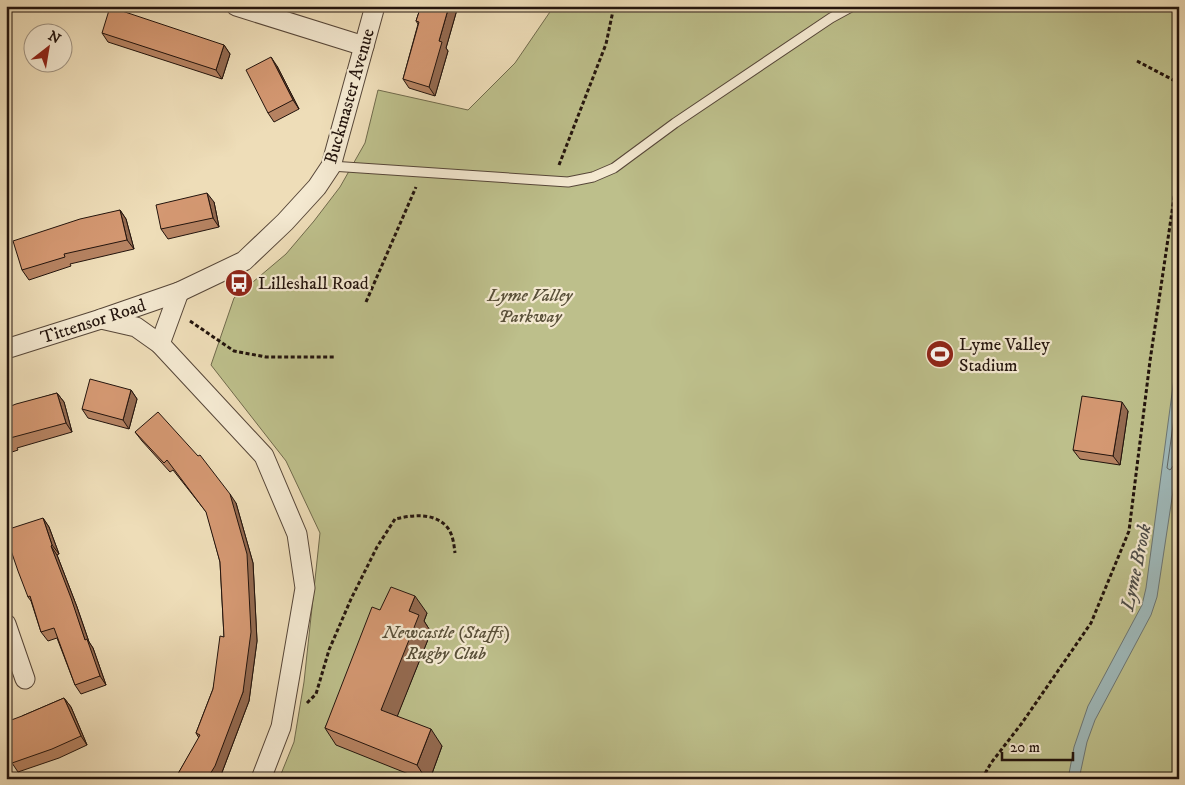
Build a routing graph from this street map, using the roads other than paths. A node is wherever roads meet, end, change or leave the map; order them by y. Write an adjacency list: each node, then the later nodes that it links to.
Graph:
1 (236, 6): 4 (street)
2 (375, 6): 4 (street, Buckmaster Avenue)
3 (853, 6): 5 (lane)
4 (364, 46): 5 (street, Buckmaster Avenue)
5 (331, 166): 6 (street, Buckmaster Avenue)
6 (176, 301): 7 (street, Tittensor Road); 8 (street)
7 (101, 320): 8 (street); 9 (street, Tittensor Road)
8 (160, 344): 12 (street)
9 (6, 348)
10 (6, 624): 11 (street)
11 (25, 678)
12 (261, 779)

